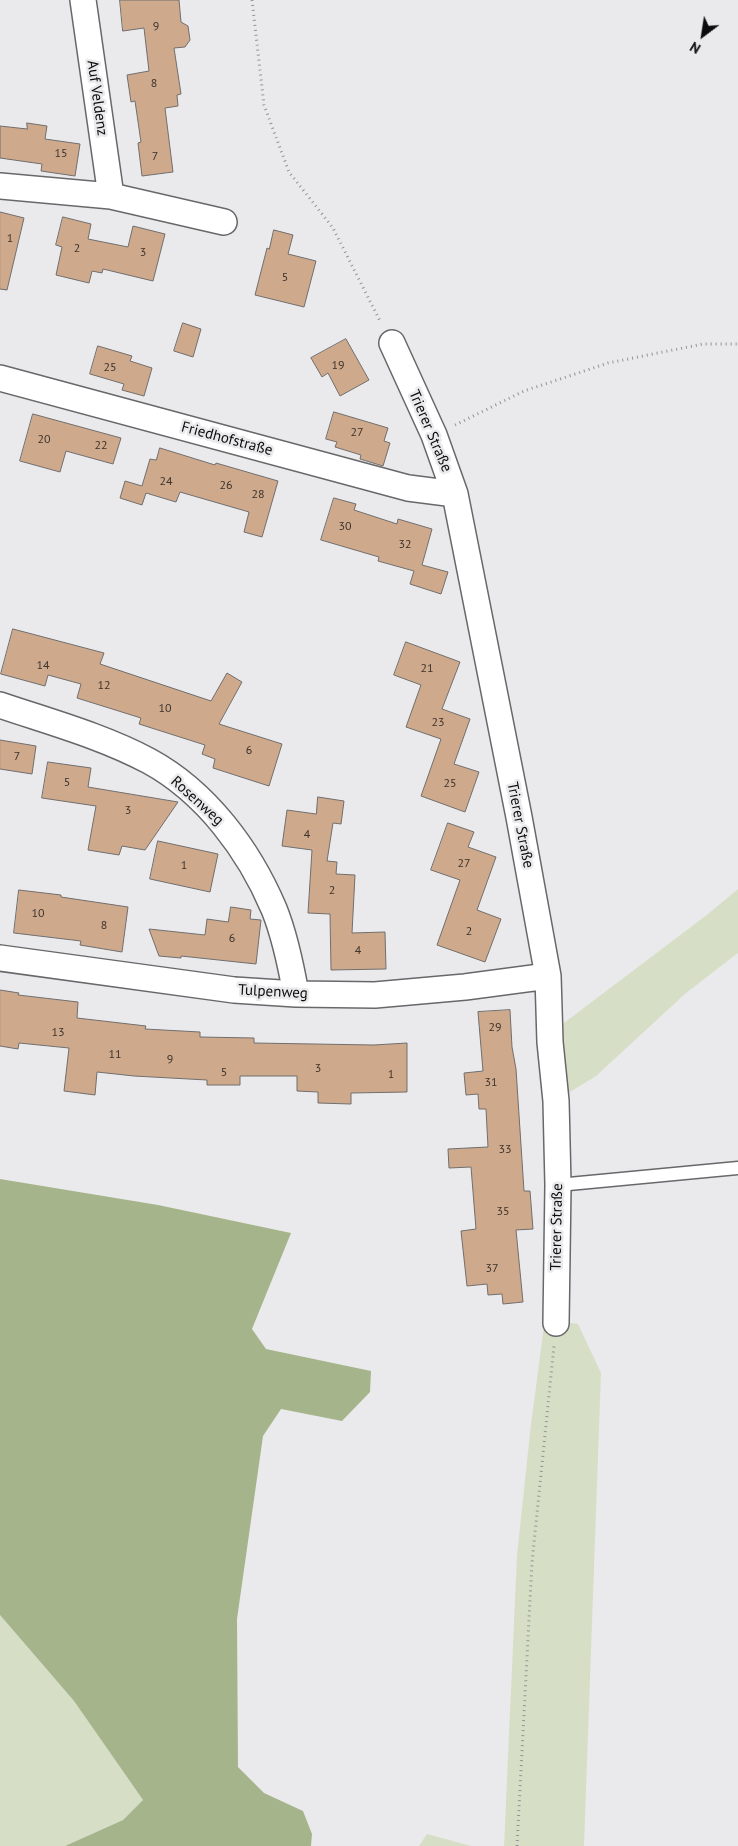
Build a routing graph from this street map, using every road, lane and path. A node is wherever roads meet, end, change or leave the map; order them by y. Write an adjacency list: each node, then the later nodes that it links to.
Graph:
1 (83, 0): 4 (street, Auf Veldenz)
2 (252, 0): 6 (path)
3 (0, 186): 4 (street)
4 (111, 196): 5 (street)
5 (224, 222)
6 (392, 343): 9 (street, Trierer Straße)
7 (738, 344): 9 (path)
8 (0, 378): 10 (street, Friedhofstraße)
9 (434, 435): 10 (street, Trierer Straße)
10 (455, 494): 13 (street, Trierer Straße)
11 (0, 705): 14 (street, Rosenweg)
12 (0, 958): 14 (street, Tulpenweg)
13 (548, 976): 14 (street, Tulpenweg); 16 (street, Trierer Straße)
14 (296, 994)
15 (738, 1168): 16 (lane)
16 (558, 1185): 17 (street, Trierer Straße)
17 (556, 1323): 18 (path)
18 (517, 1846)

